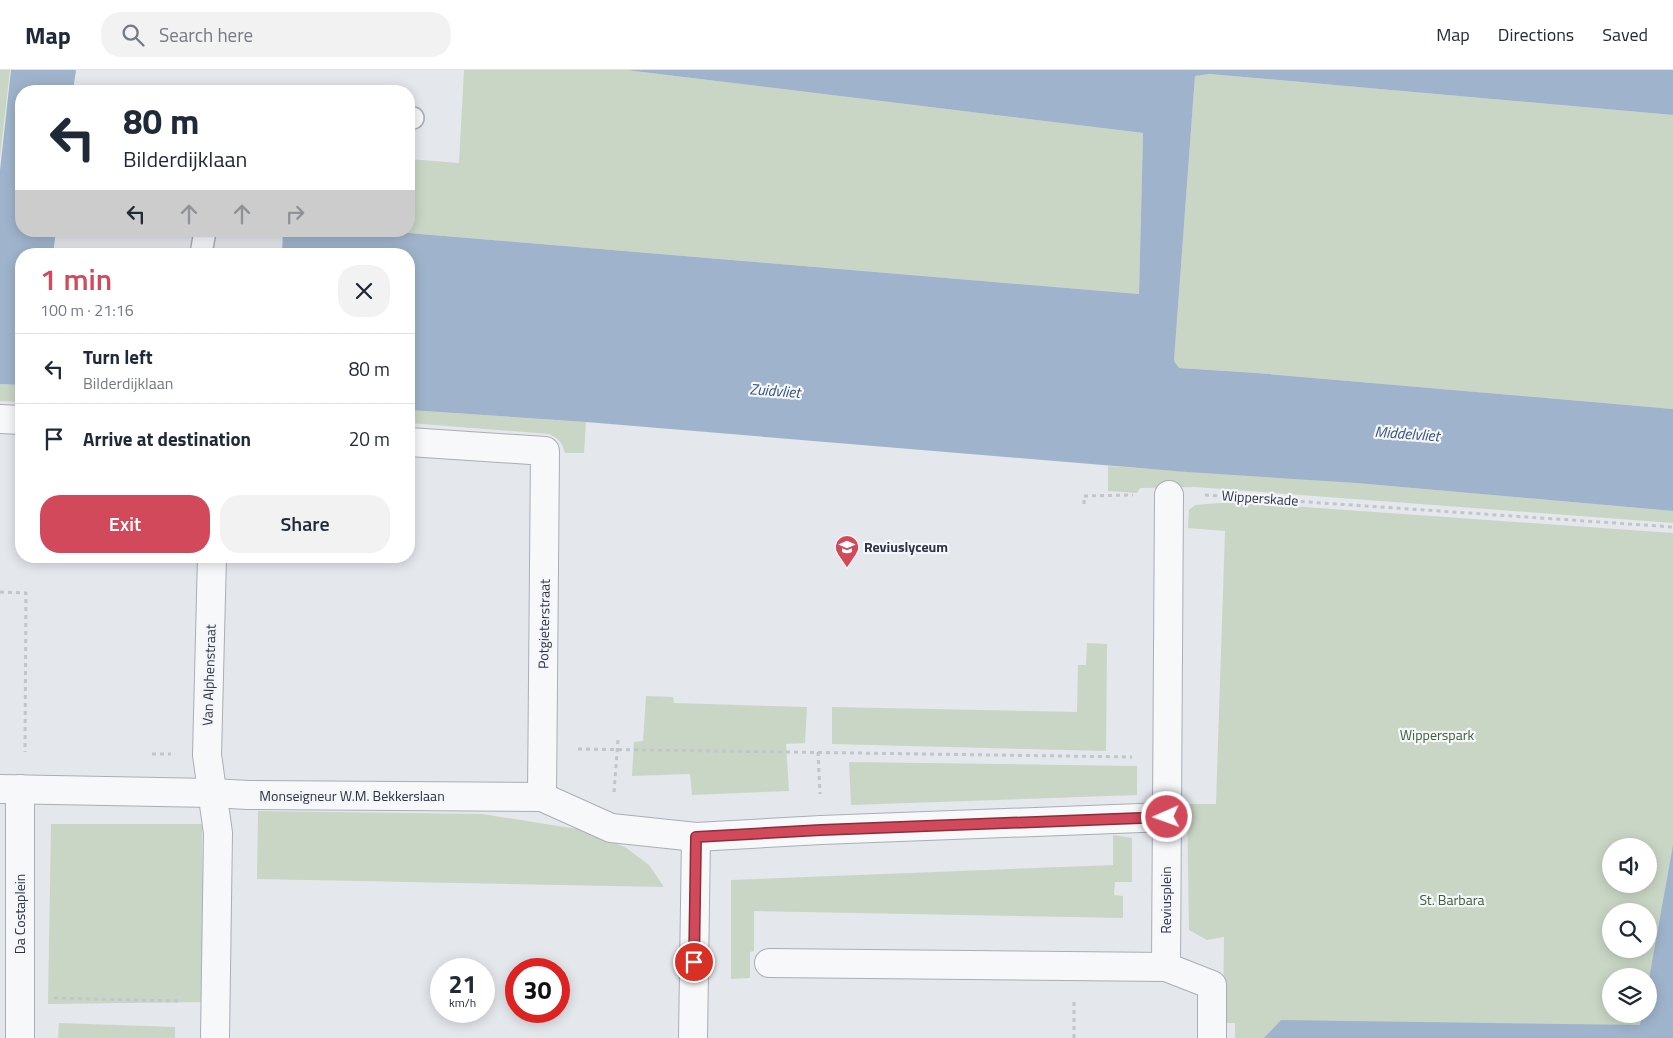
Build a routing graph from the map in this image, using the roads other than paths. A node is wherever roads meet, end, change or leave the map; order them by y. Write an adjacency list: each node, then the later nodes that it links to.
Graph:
1 (0, 420): 2 (street)
2 (15, 420)
3 (415, 442): 8 (street, Potgieterstraat)
4 (1169, 495): 9 (street)
5 (212, 563): 7 (street, Van Alphenstraat)
6 (10, 789): 7 (street, Monseigneur W.M. Bekkerslaan); 13 (street, Da Costaplein)
7 (212, 793): 8 (street, Monseigneur W.M. Bekkerslaan); 14 (street)
8 (542, 797): 10 (street, Monseigneur W.M. Bekkerslaan)
9 (1167, 817): 10 (street); 12 (street, Reviusplein)
10 (696, 837): 15 (street)
11 (770, 963): 12 (street)
12 (1166, 967): 16 (street)
13 (20, 1038)
14 (215, 1038)
15 (693, 1038)
16 (1212, 1038)

